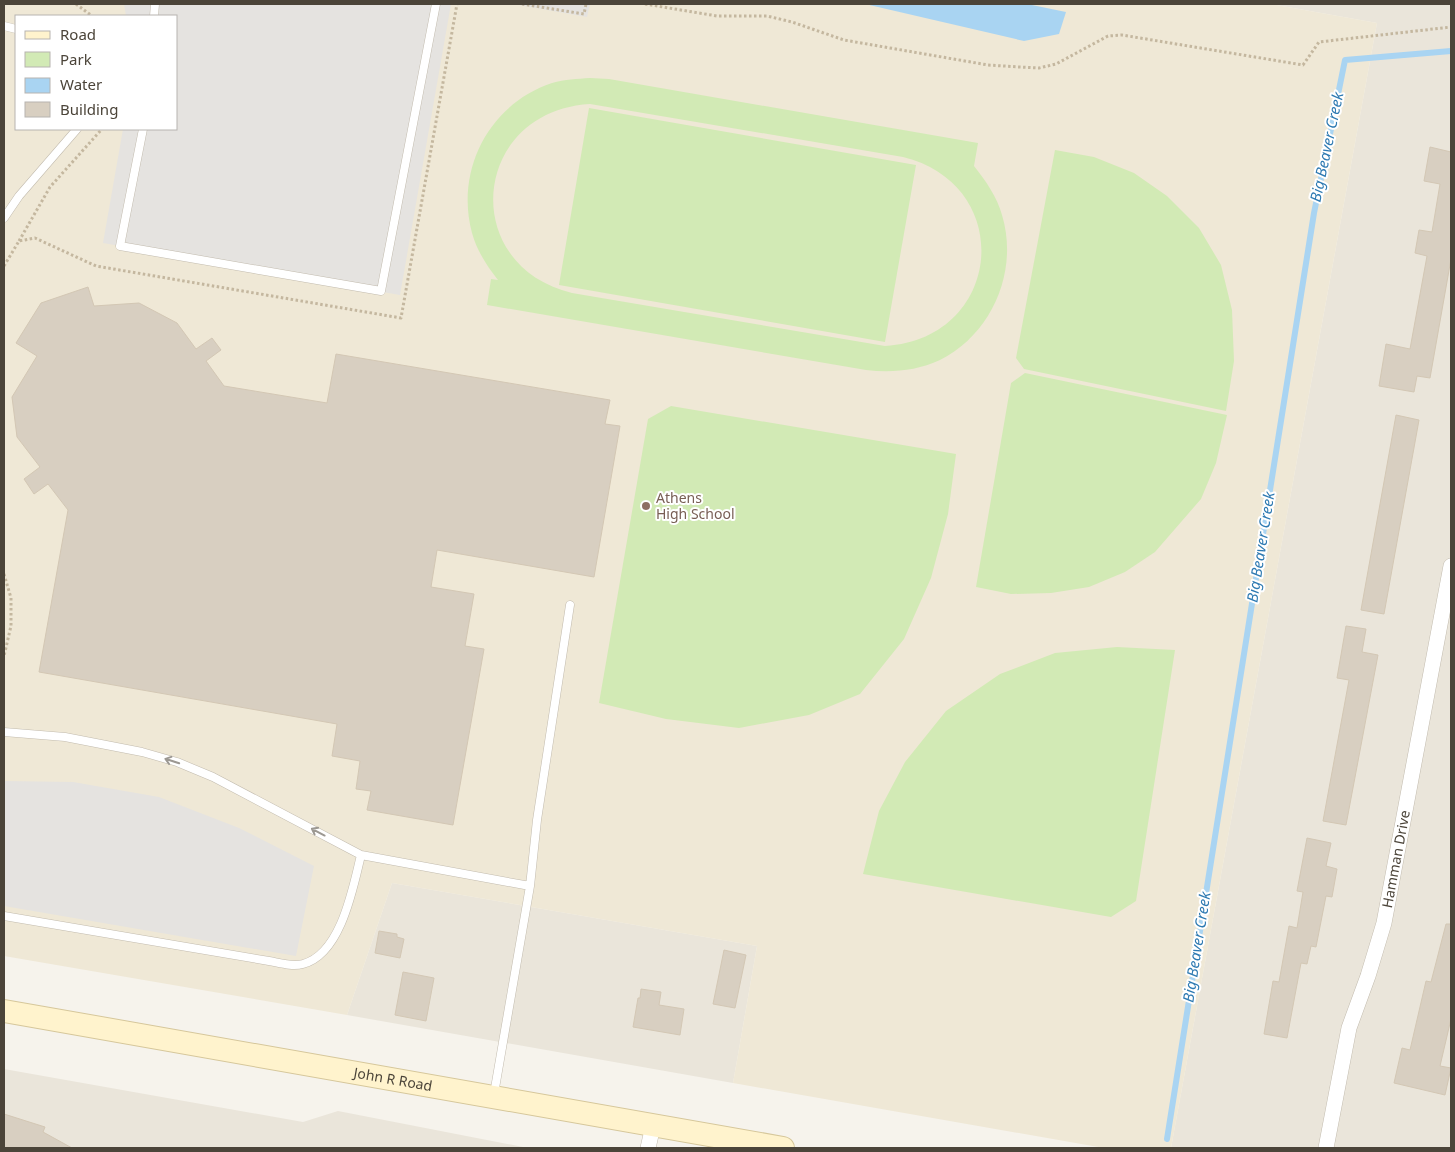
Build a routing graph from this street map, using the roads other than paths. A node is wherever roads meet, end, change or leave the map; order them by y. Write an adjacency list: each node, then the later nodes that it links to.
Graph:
1 (436, 4): 3 (lane)
2 (76, 130): 4 (lane)
3 (143, 130)
4 (4, 218)
5 (1451, 566): 16 (street, Hamman Drive)
6 (570, 605): 9 (lane)
7 (4, 732): 8 (lane, one-way to 7)
8 (360, 855): 9 (lane); 10 (lane)
9 (530, 886): 12 (lane)
10 (4, 916)
11 (4, 1011): 12 (main road, John R Road)
12 (493, 1097): 13 (main road, John R Road)
13 (652, 1126): 14 (street); 15 (main road, John R Road)
14 (648, 1148)
15 (783, 1148)
16 (1326, 1148)

